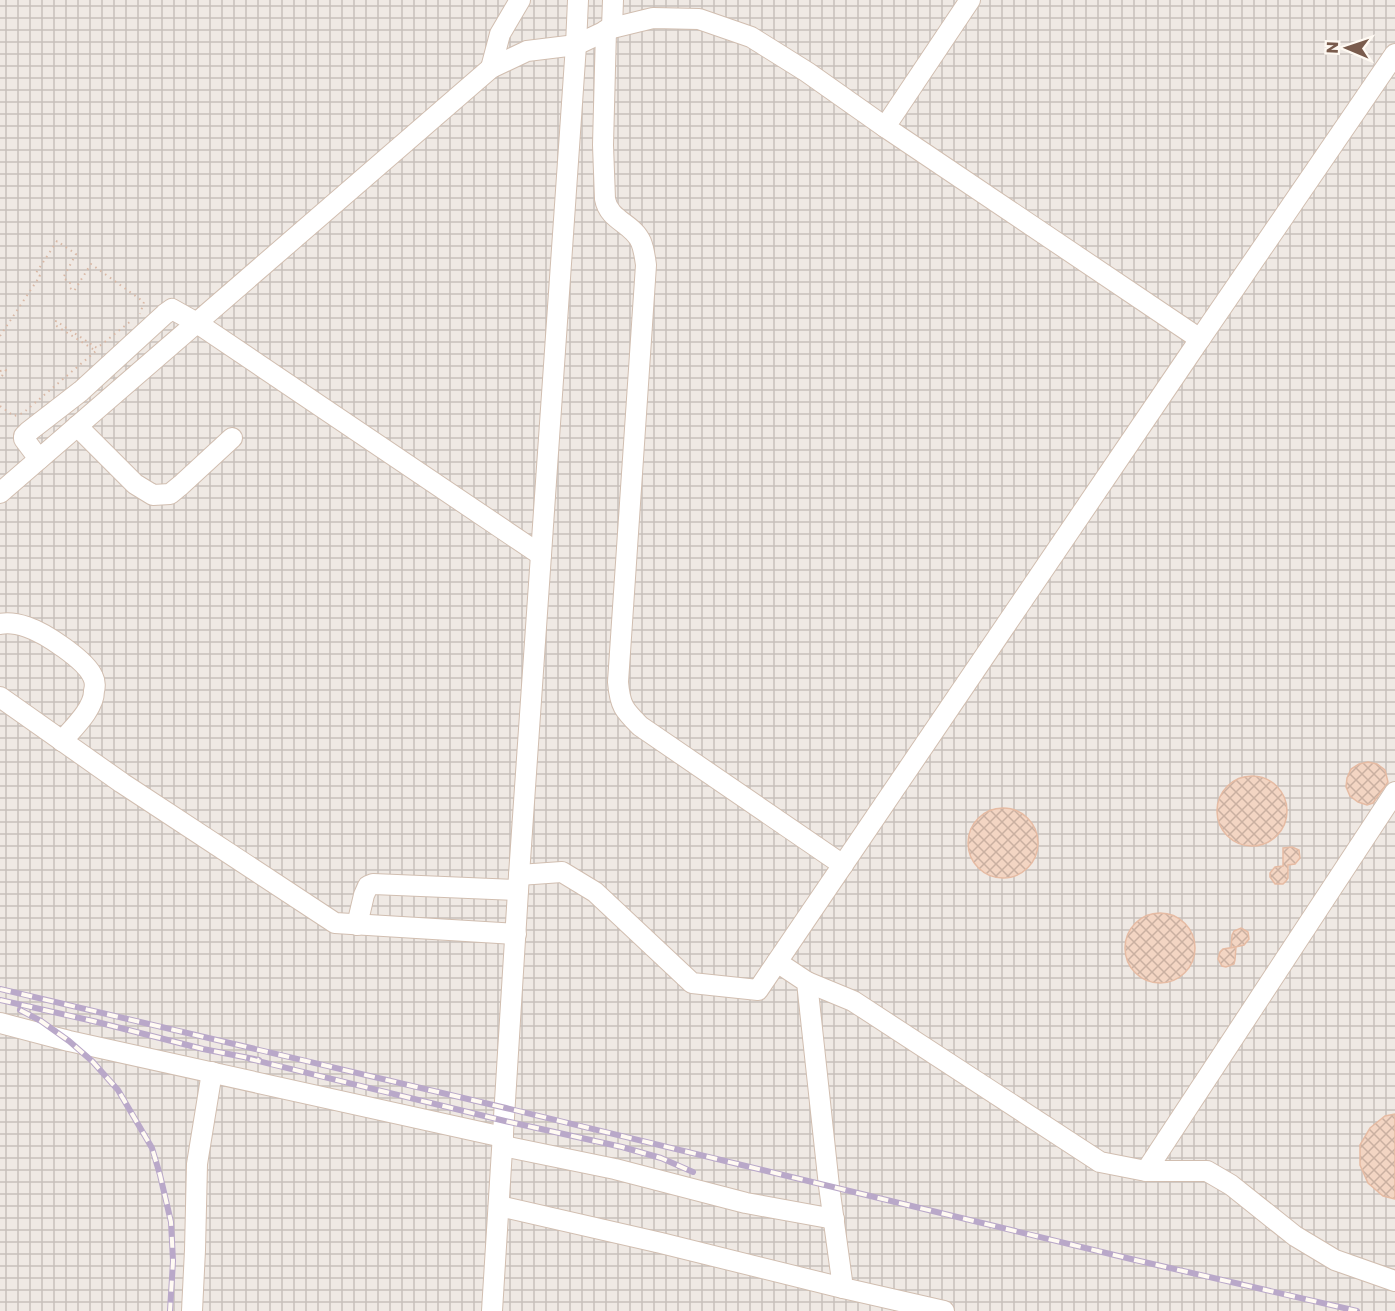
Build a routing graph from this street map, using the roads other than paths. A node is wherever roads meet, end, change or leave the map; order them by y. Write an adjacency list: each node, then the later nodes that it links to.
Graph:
1 (520, 0): 8 (lane)
2 (578, 0): 6 (lane)
3 (614, 0): 5 (lane)
4 (970, 0): 9 (lane)
5 (609, 29): 6 (lane); 9 (lane); 21 (lane)
6 (576, 45): 8 (lane); 16 (lane)
7 (1392, 64): 11 (lane)
8 (491, 68): 10 (lane)
9 (885, 127): 11 (lane)
10 (197, 323): 12 (lane); 14 (lane); 16 (lane)
11 (1200, 339): 21 (lane)
12 (77, 426): 13 (lane); 14 (lane)
13 (232, 438)
14 (39, 459): 15 (lane)
15 (0, 493)
16 (541, 555): 22 (lane)
17 (0, 624): 19 (lane)
18 (0, 697): 19 (lane)
19 (62, 741): 23 (lane)
20 (1395, 792): 30 (lane)
21 (843, 865): 25 (lane)
22 (519, 883): 23 (lane); 24 (lane); 25 (lane)
23 (357, 925): 24 (lane)
24 (516, 934): 29 (lane)
25 (777, 962): 26 (lane)
26 (807, 982): 30 (lane); 32 (lane)
27 (0, 1023): 28 (lane)
28 (212, 1072): 29 (lane); 35 (lane)
29 (503, 1142): 31 (lane); 32 (lane)
30 (1146, 1170): 33 (lane)
31 (499, 1206): 34 (lane); 36 (lane)
32 (834, 1219): 34 (lane)
33 (1395, 1281)
34 (843, 1288): 37 (lane)
35 (192, 1311)
36 (492, 1311)
37 (944, 1311)

